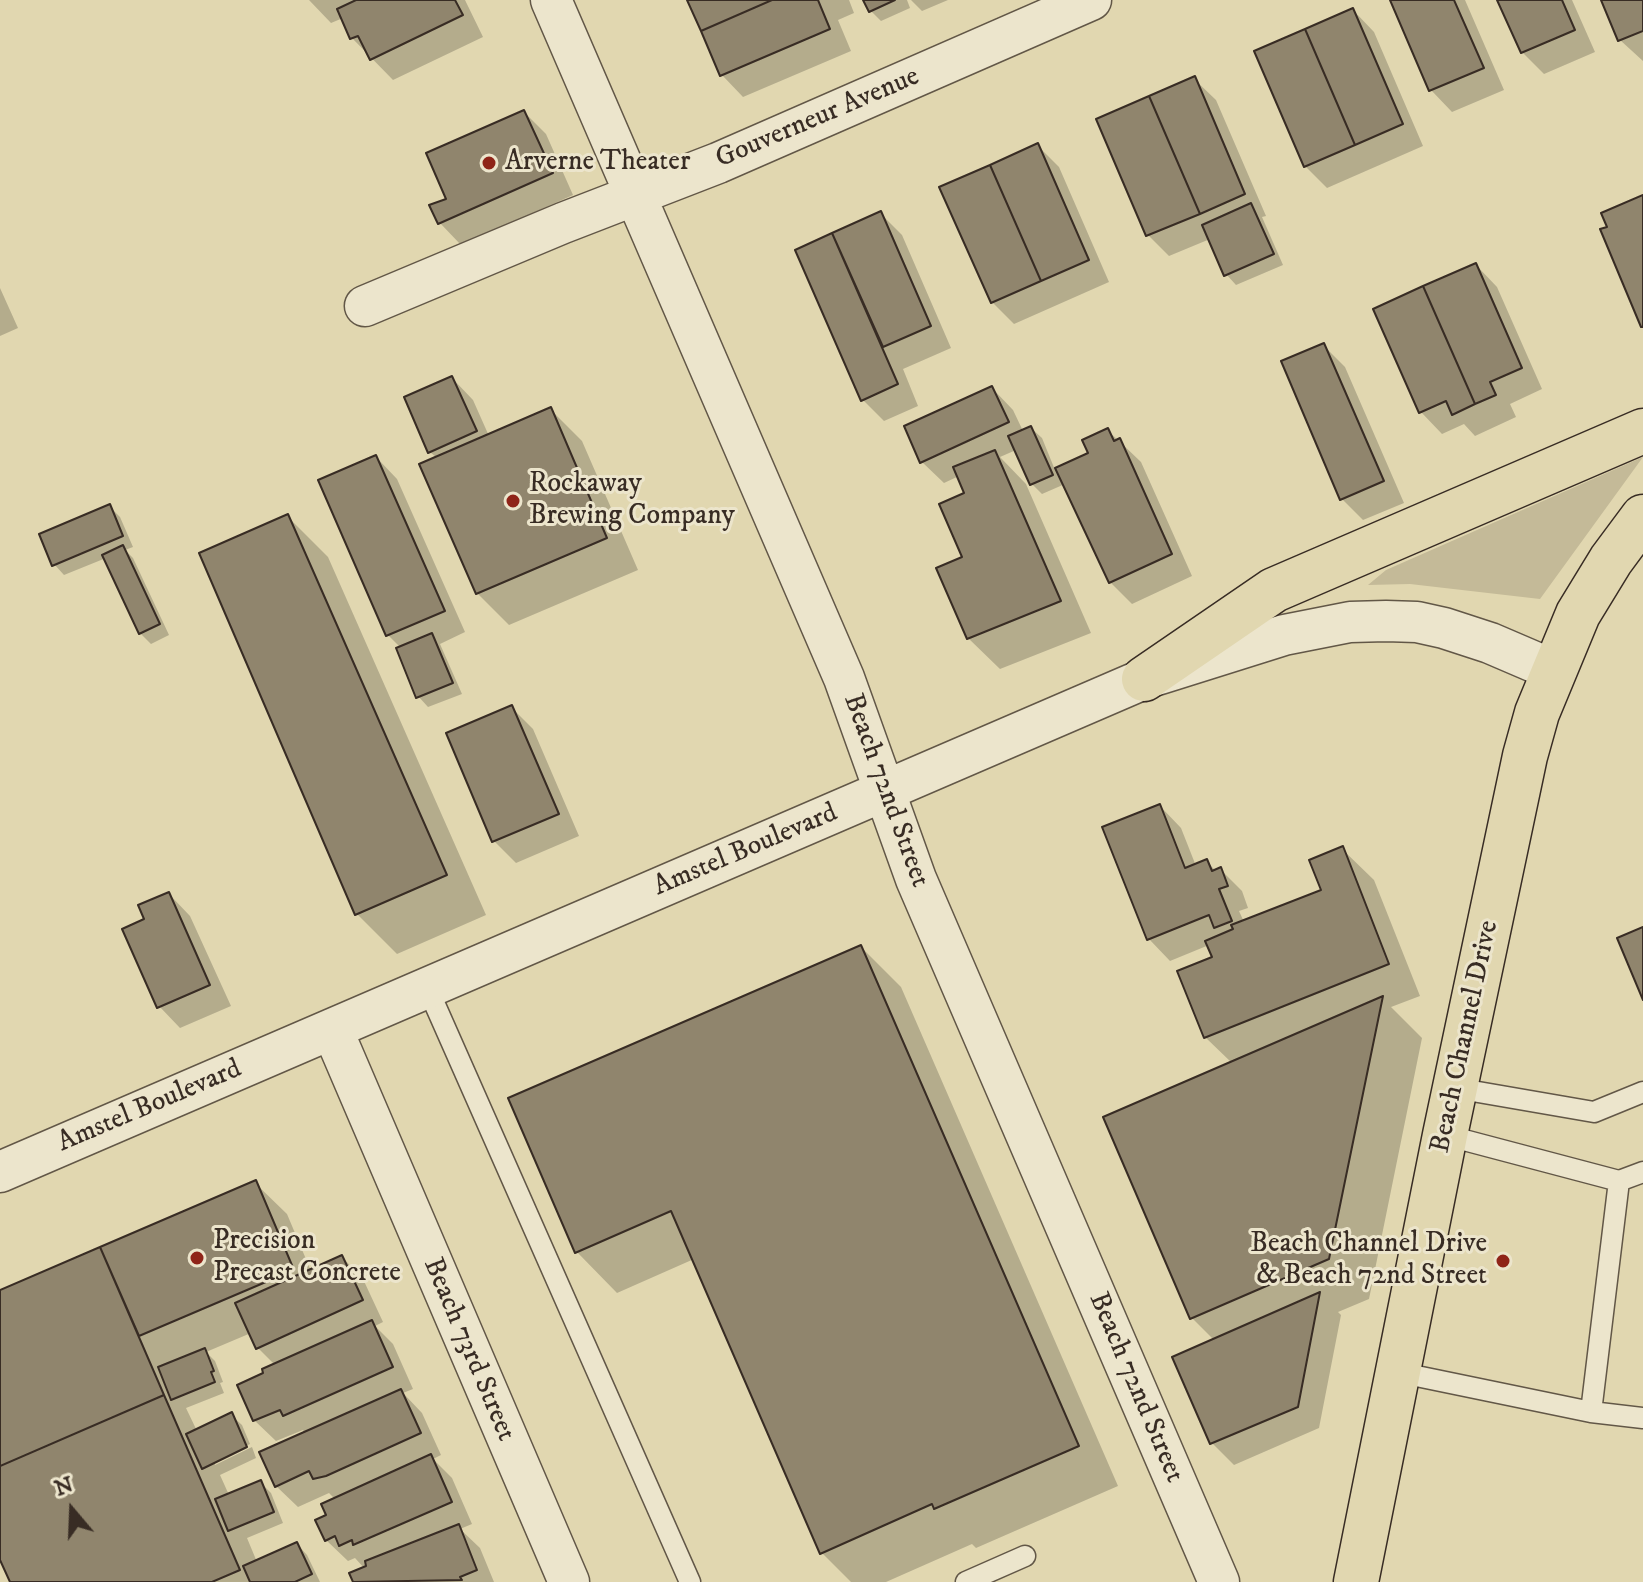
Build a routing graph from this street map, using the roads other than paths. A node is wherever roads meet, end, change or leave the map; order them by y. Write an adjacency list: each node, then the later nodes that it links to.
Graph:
1 (551, 0): 3 (street, Beach 72nd Street)
2 (1091, 0): 3 (street, Gouverneur Avenue)
3 (636, 195): 4 (street, Gouverneur Avenue); 9 (street, Beach 72nd Street)
4 (365, 306)
5 (1643, 431): 8 (main road)
6 (1643, 517): 7 (main road, Beach Channel Drive)
7 (1553, 670): 8 (street, Amstel Boulevard); 12 (main road, Beach Channel Drive)
8 (1144, 679): 9 (street, Amstel Boulevard)
9 (885, 791): 10 (street, Amstel Boulevard); 25 (street, Beach 72nd Street)
10 (428, 989): 11 (street, Amstel Boulevard); 23 (lane)
11 (332, 1029): 15 (street, Amstel Boulevard); 22 (street, Beach 73rd Street)
12 (1455, 1088): 13 (lane); 14 (main road, Beach Channel Drive)
13 (1643, 1092)
14 (1445, 1135): 17 (lane); 18 (main road, Beach Channel Drive)
15 (0, 1172)
16 (1643, 1172): 17 (lane)
17 (1619, 1181): 19 (lane)
18 (1397, 1372): 19 (lane); 26 (main road, Beach Channel Drive)
19 (1591, 1412): 20 (lane)
20 (1643, 1418)
21 (1025, 1556): 24 (lane)
22 (569, 1582)
23 (690, 1582)
24 (966, 1582)
25 (1219, 1582)
26 (1356, 1582)

